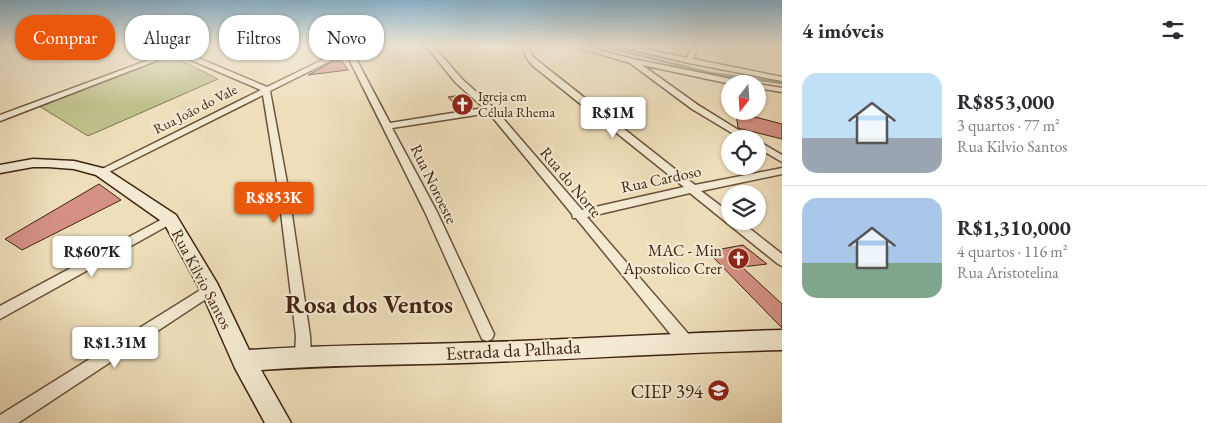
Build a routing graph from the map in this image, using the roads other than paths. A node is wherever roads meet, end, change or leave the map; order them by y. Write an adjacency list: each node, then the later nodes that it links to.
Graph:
1 (138, 66): 16 (street)
2 (210, 66): 13 (street)
3 (316, 66): 13 (street, Rua João do Vale)
4 (360, 66): 17 (street, Rua Noroeste)
5 (445, 66): 15 (street, Rua do Norte)
6 (539, 66): 24 (street)
7 (638, 66): 18 (street)
8 (655, 66): 10 (street)
9 (713, 66): 11 (street)
10 (721, 79)
11 (782, 79)
12 (766, 87): 14 (street)
13 (266, 90): 22 (street, Rua João do Vale); 35 (street)
14 (782, 90)
15 (491, 110): 17 (street); 26 (street, Rua do Norte)
16 (0, 118)
17 (387, 126): 32 (street, Rua Noroeste)
18 (734, 130)
19 (766, 149): 20 (street)
20 (782, 159)
21 (3, 170): 22 (main road, Rua Kilvio Santos)
22 (101, 172): 27 (main road, Rua Kilvio Santos)
23 (782, 172): 24 (street, Rua Cardoso)
24 (692, 189): 25 (street); 26 (street, Rua Cardoso)
25 (721, 212)
26 (577, 215): 34 (street, Rua do Norte)
27 (170, 219): 30 (main road, Rua Kilvio Santos); 31 (street)
28 (743, 230): 29 (street)
29 (782, 261)
30 (210, 289): 36 (main road, Rua Kilvio Santos); 38 (street)
31 (0, 313)
32 (487, 334)
33 (782, 340): 34 (main road, Estrada da Palhada)
34 (686, 342): 35 (main road, Estrada da Palhada)
35 (303, 357): 36 (main road, Estrada da Palhada)
36 (243, 361): 37 (main road, Rua Kilvio Santos)
37 (271, 420)
38 (3, 423)

